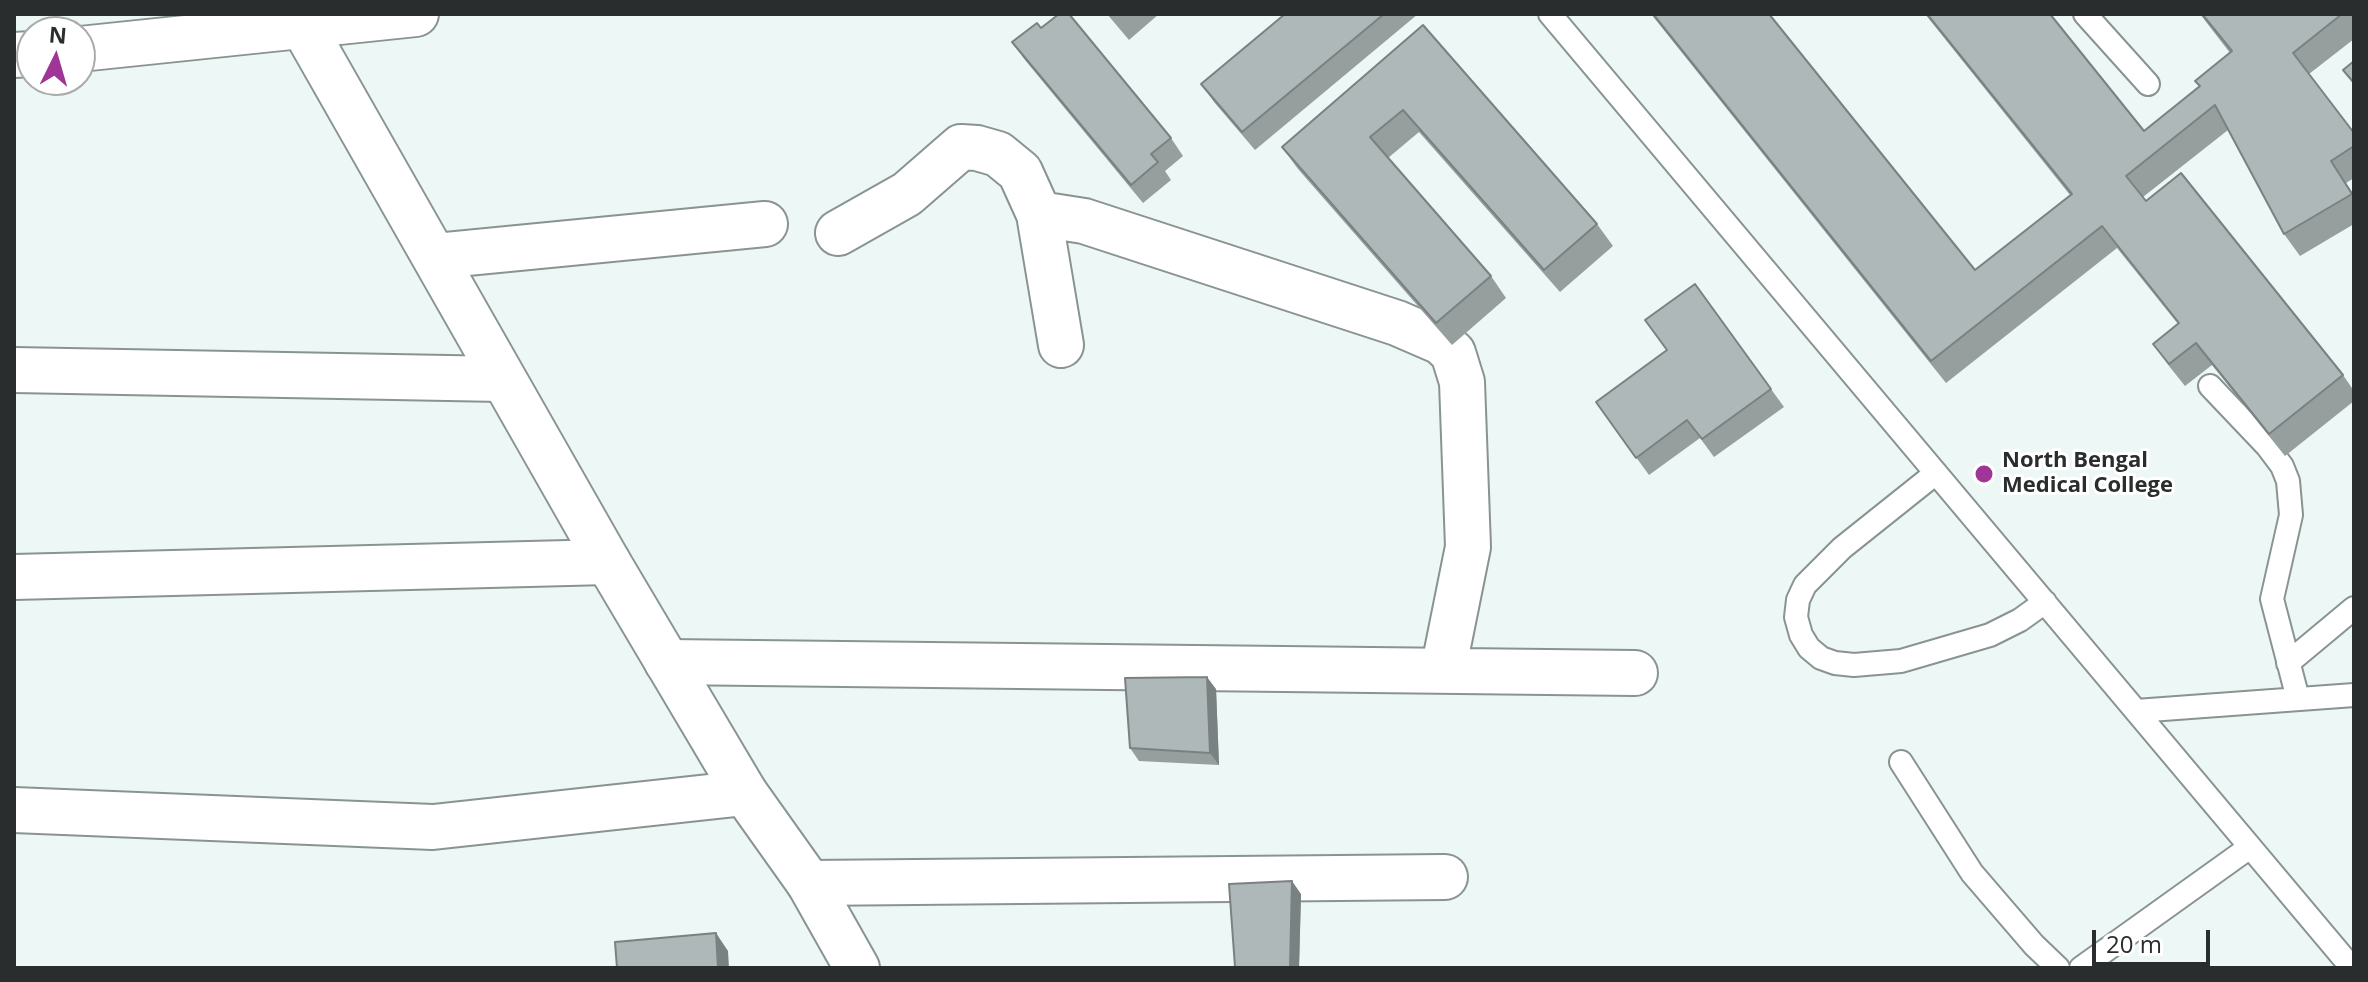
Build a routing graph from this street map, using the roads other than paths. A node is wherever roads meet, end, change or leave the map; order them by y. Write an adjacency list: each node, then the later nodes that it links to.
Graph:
1 (416, 14): 4 (street)
2 (1550, 14): 15 (lane)
3 (2085, 14): 6 (lane)
4 (300, 21): 5 (street); 10 (street)
5 (96, 47)
6 (2148, 84)
7 (1039, 214): 9 (street); 11 (street); 22 (street)
8 (765, 224): 10 (street)
9 (838, 233)
10 (436, 256): 13 (street)
11 (1061, 345)
12 (14, 370): 13 (street)
13 (502, 379): 16 (street)
14 (2210, 386): 21 (lane)
15 (1936, 473): 18 (lane); 18 (lane)
16 (608, 562): 17 (street); 20 (street)
17 (14, 577)
18 (2045, 602): 26 (lane)
19 (2354, 608): 21 (lane)
20 (667, 662): 22 (street); 28 (street)
21 (2288, 663): 25 (lane)
22 (1443, 671): 23 (street)
23 (1635, 673)
24 (2354, 695): 25 (lane)
25 (2298, 699): 26 (lane)
26 (2136, 711): 30 (lane)
27 (1901, 762): 34 (lane)
28 (745, 793): 29 (street); 32 (street)
29 (14, 810)
30 (2250, 847): 35 (lane); 36 (lane)
31 (1445, 877): 32 (street)
32 (809, 883): 33 (street)
33 (857, 968)
34 (2058, 968)
35 (2081, 968)
36 (2352, 968)

